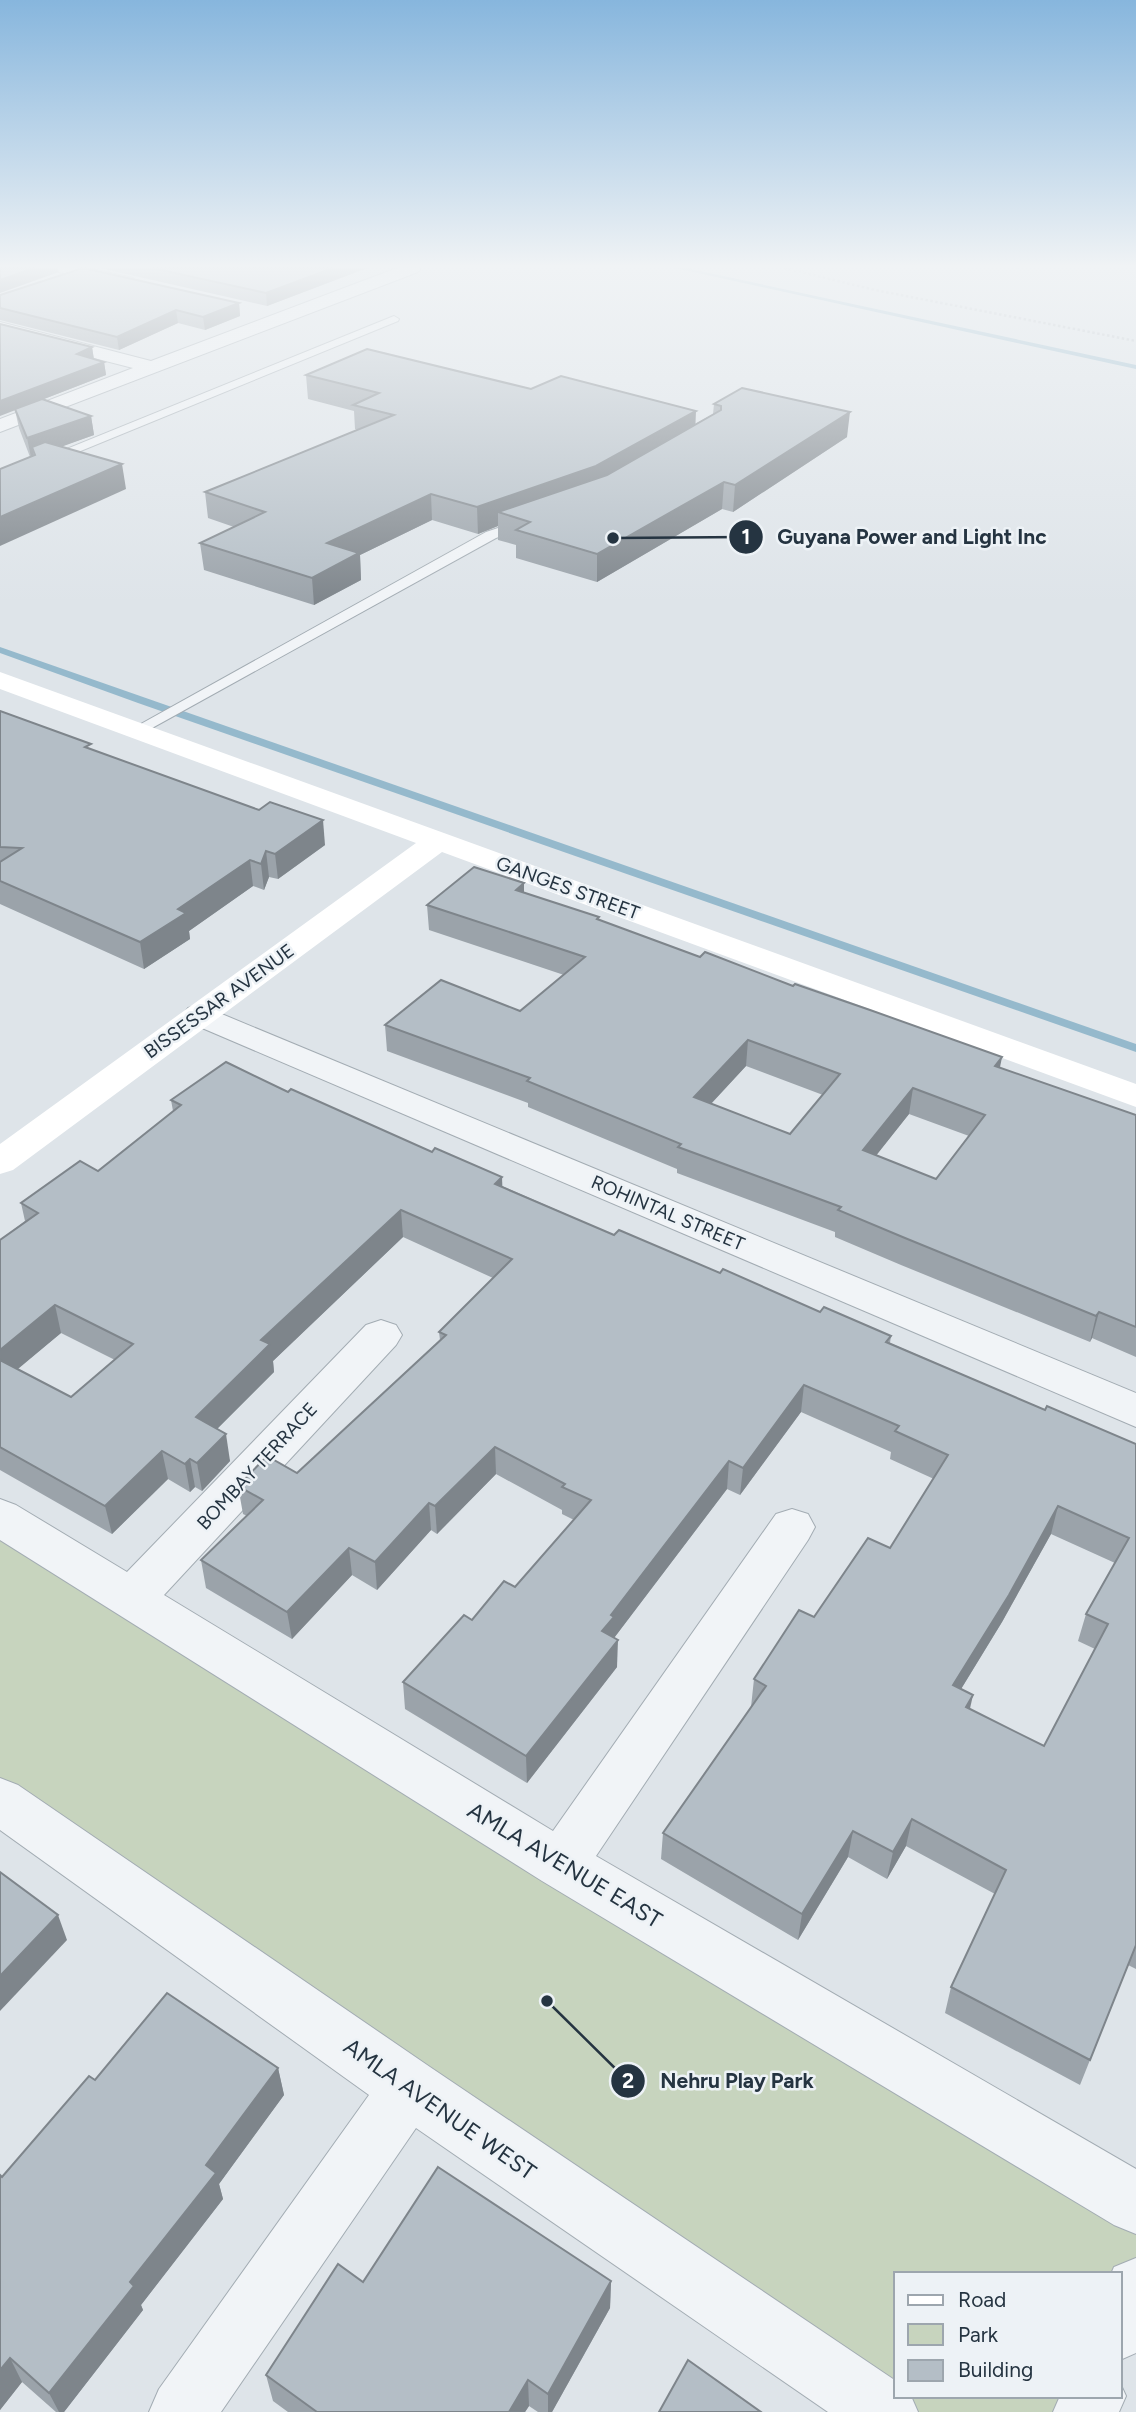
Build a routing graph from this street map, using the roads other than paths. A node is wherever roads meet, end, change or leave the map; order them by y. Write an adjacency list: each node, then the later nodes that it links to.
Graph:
1 (121, 381): 3 (street)
2 (243, 381): 4 (lane)
3 (0, 426)
4 (0, 480)
5 (540, 518): 7 (lane)
6 (0, 680): 7 (street, GANGES STREET)
7 (150, 723): 8 (street, GANGES STREET)
8 (439, 841): 9 (street, BISSESSAR AVENUE); 10 (street, GANGES STREET)
9 (200, 1015): 11 (street, BISSESSAR AVENUE); 13 (street, ROHINTAL STREET)
10 (1136, 1096)
11 (0, 1162)
12 (381, 1335): 16 (street, BOMBAY TERRACE)
13 (1136, 1411)
14 (0, 1517): 16 (street, AMLA AVENUE EAST)
15 (792, 1527): 18 (street)
16 (133, 1597): 18 (street, AMLA AVENUE EAST)
17 (0, 1801): 19 (street, AMLA AVENUE WEST)
18 (561, 1864): 20 (street, AMLA AVENUE EAST)
19 (408, 2088): 23 (street); 24 (street, AMLA AVENUE WEST)
20 (1136, 2203)
21 (1136, 2288): 22 (street)
22 (1122, 2323)
23 (182, 2412)
24 (885, 2412)

